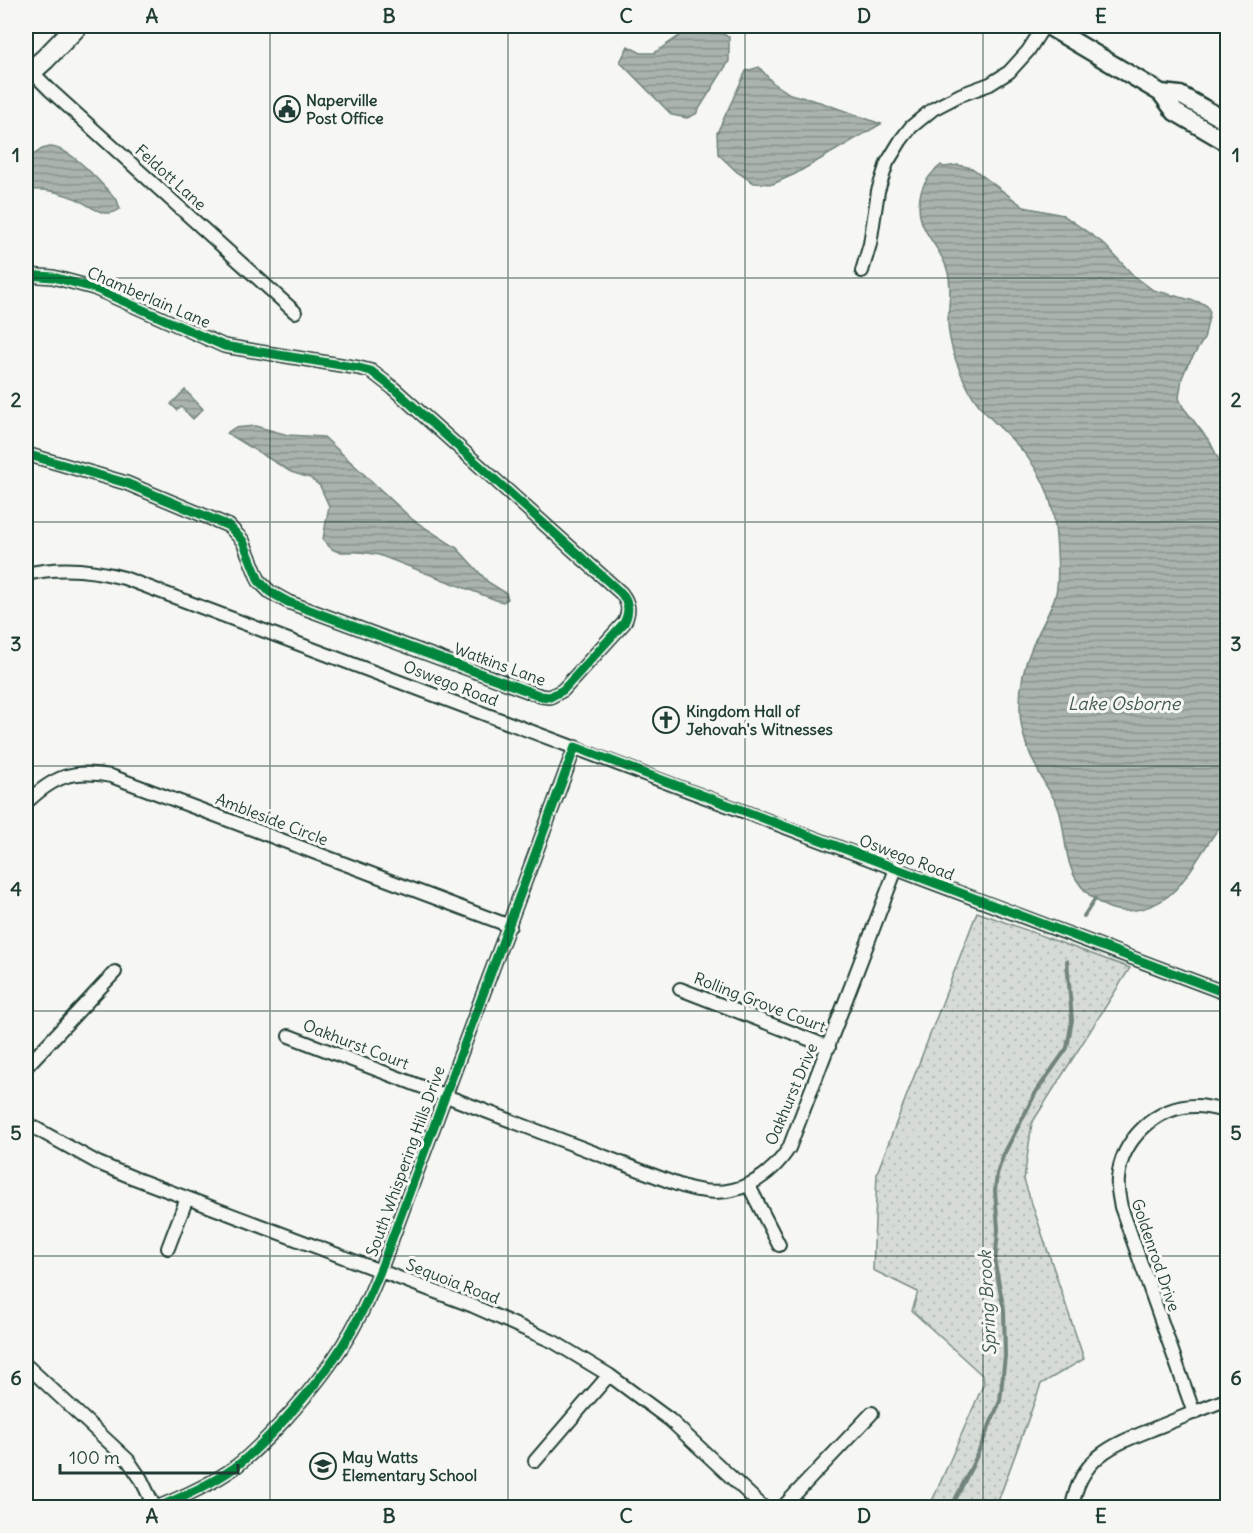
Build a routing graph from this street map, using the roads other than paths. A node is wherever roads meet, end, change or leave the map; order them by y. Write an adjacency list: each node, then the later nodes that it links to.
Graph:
1 (77, 26): 3 (main road)
2 (1046, 26): 4 (main road); 7 (street)
3 (27, 71): 9 (street, Feldott Lane)
4 (1161, 93): 5 (main road); 6 (main road)
5 (1227, 122)
6 (1227, 143)
7 (862, 271)
8 (26, 275): 10 (street, Chamberlain Lane)
9 (295, 312)
10 (224, 346): 11 (street, Watkins Lane)
11 (26, 454)
12 (27, 570): 13 (street, Oswego Road)
13 (575, 747): 15 (street, Oswego Road); 16 (street, South Whispering Hills Drive)
14 (26, 802): 16 (street, Ambleside Circle)
15 (896, 869): 19 (street, Oswego Road); 21 (street, Oakhurst Drive)
16 (510, 926): 23 (street, South Whispering Hills Drive)
17 (115, 972): 22 (street)
18 (680, 989): 21 (street, Rolling Grove Court)
19 (1227, 994)
20 (289, 1036): 23 (street, Oakhurst Court)
21 (829, 1047): 26 (street, Oakhurst Drive)
22 (26, 1068)
23 (445, 1095): 26 (street, Oakhurst Drive); 30 (street, South Whispering Hills Drive)
24 (1227, 1112): 35 (street, Goldenrod Drive)
25 (26, 1123): 27 (street, Sequoia Road)
26 (749, 1186): 28 (street)
27 (187, 1198): 29 (street); 30 (street, Sequoia Road)
28 (779, 1245)
29 (168, 1248)
30 (380, 1271): 32 (street, Sequoia Road); 37 (street, South Whispering Hills Drive)
31 (26, 1365): 37 (street)
32 (609, 1376): 36 (street); 38 (street, Sequoia Road)
33 (1227, 1399): 35 (street)
34 (872, 1413): 39 (street)
35 (1194, 1413): 40 (street)
36 (535, 1461)
37 (156, 1508)
38 (764, 1508)
39 (782, 1508)
40 (1072, 1508)

